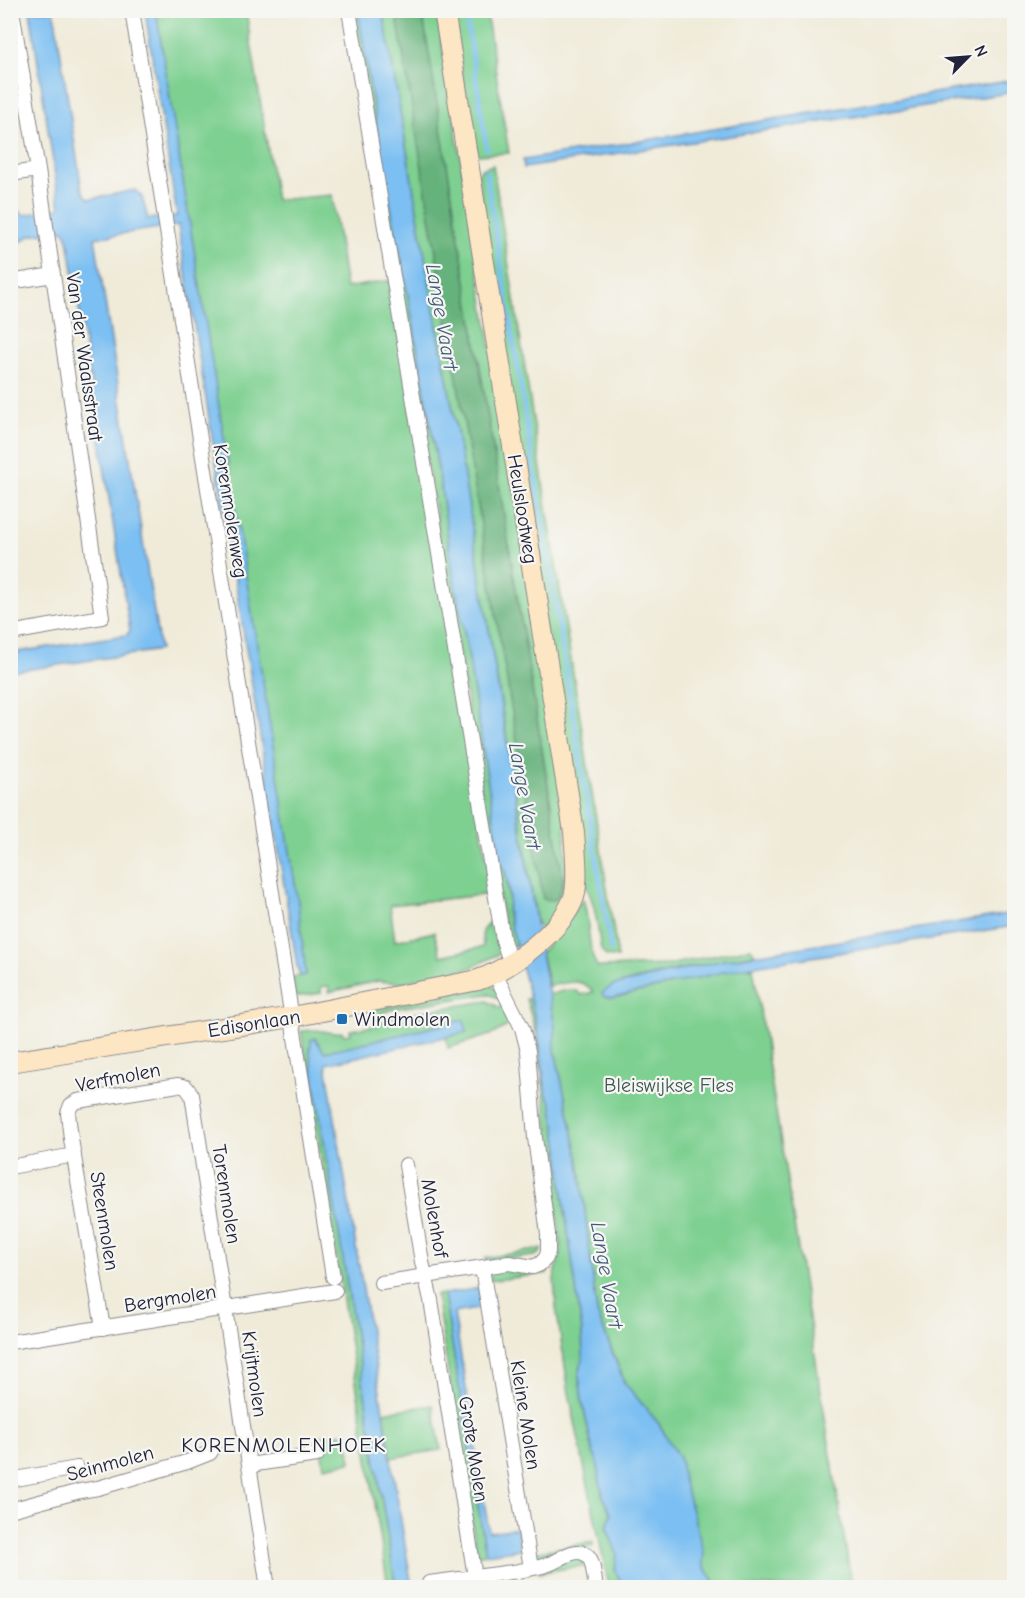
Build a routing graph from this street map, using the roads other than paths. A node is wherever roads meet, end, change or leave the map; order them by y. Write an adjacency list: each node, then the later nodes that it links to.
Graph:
1 (12, 10): 5 (street, Van der Waalsstraat)
2 (132, 10): 11 (street, Korenmolenweg)
3 (350, 10): 10 (street)
4 (444, 10): 10 (street, Heulslootweg)
5 (38, 170): 6 (street); 7 (street, Van der Waalsstraat)
6 (10, 174)
7 (53, 275): 8 (street); 9 (street, Van der Waalsstraat)
8 (10, 282)
9 (10, 633)
10 (503, 970): 11 (street, Edisonlaan); 17 (street)
11 (292, 1017): 12 (street, Edisonlaan); 18 (street)
12 (10, 1062)
13 (186, 1087): 14 (street, Verfmolen); 22 (street, Torenmolen)
14 (74, 1155): 16 (street); 23 (street, Steenmolen)
15 (406, 1164): 19 (street, Molenhof)
16 (10, 1167)
17 (482, 1268): 19 (street); 31 (street, Kleine Molen)
18 (333, 1277)
19 (426, 1277): 20 (street); 32 (street, Grote Molen)
20 (381, 1283)
21 (335, 1291): 22 (street, Bergmolen)
22 (225, 1309): 23 (street, Bergmolen); 27 (street, Krijtmolen)
23 (103, 1328): 24 (street, Bergmolen)
24 (10, 1342)
25 (214, 1446): 30 (street, Seinmolen)
26 (317, 1455): 27 (street)
27 (249, 1465): 33 (street, Krijtmolen)
28 (77, 1468): 29 (street, Seinmolen)
29 (10, 1480)
30 (10, 1510)
31 (531, 1568): 32 (street); 35 (street)
32 (475, 1577): 34 (street)
33 (268, 1587)
34 (430, 1587)
35 (596, 1587)

